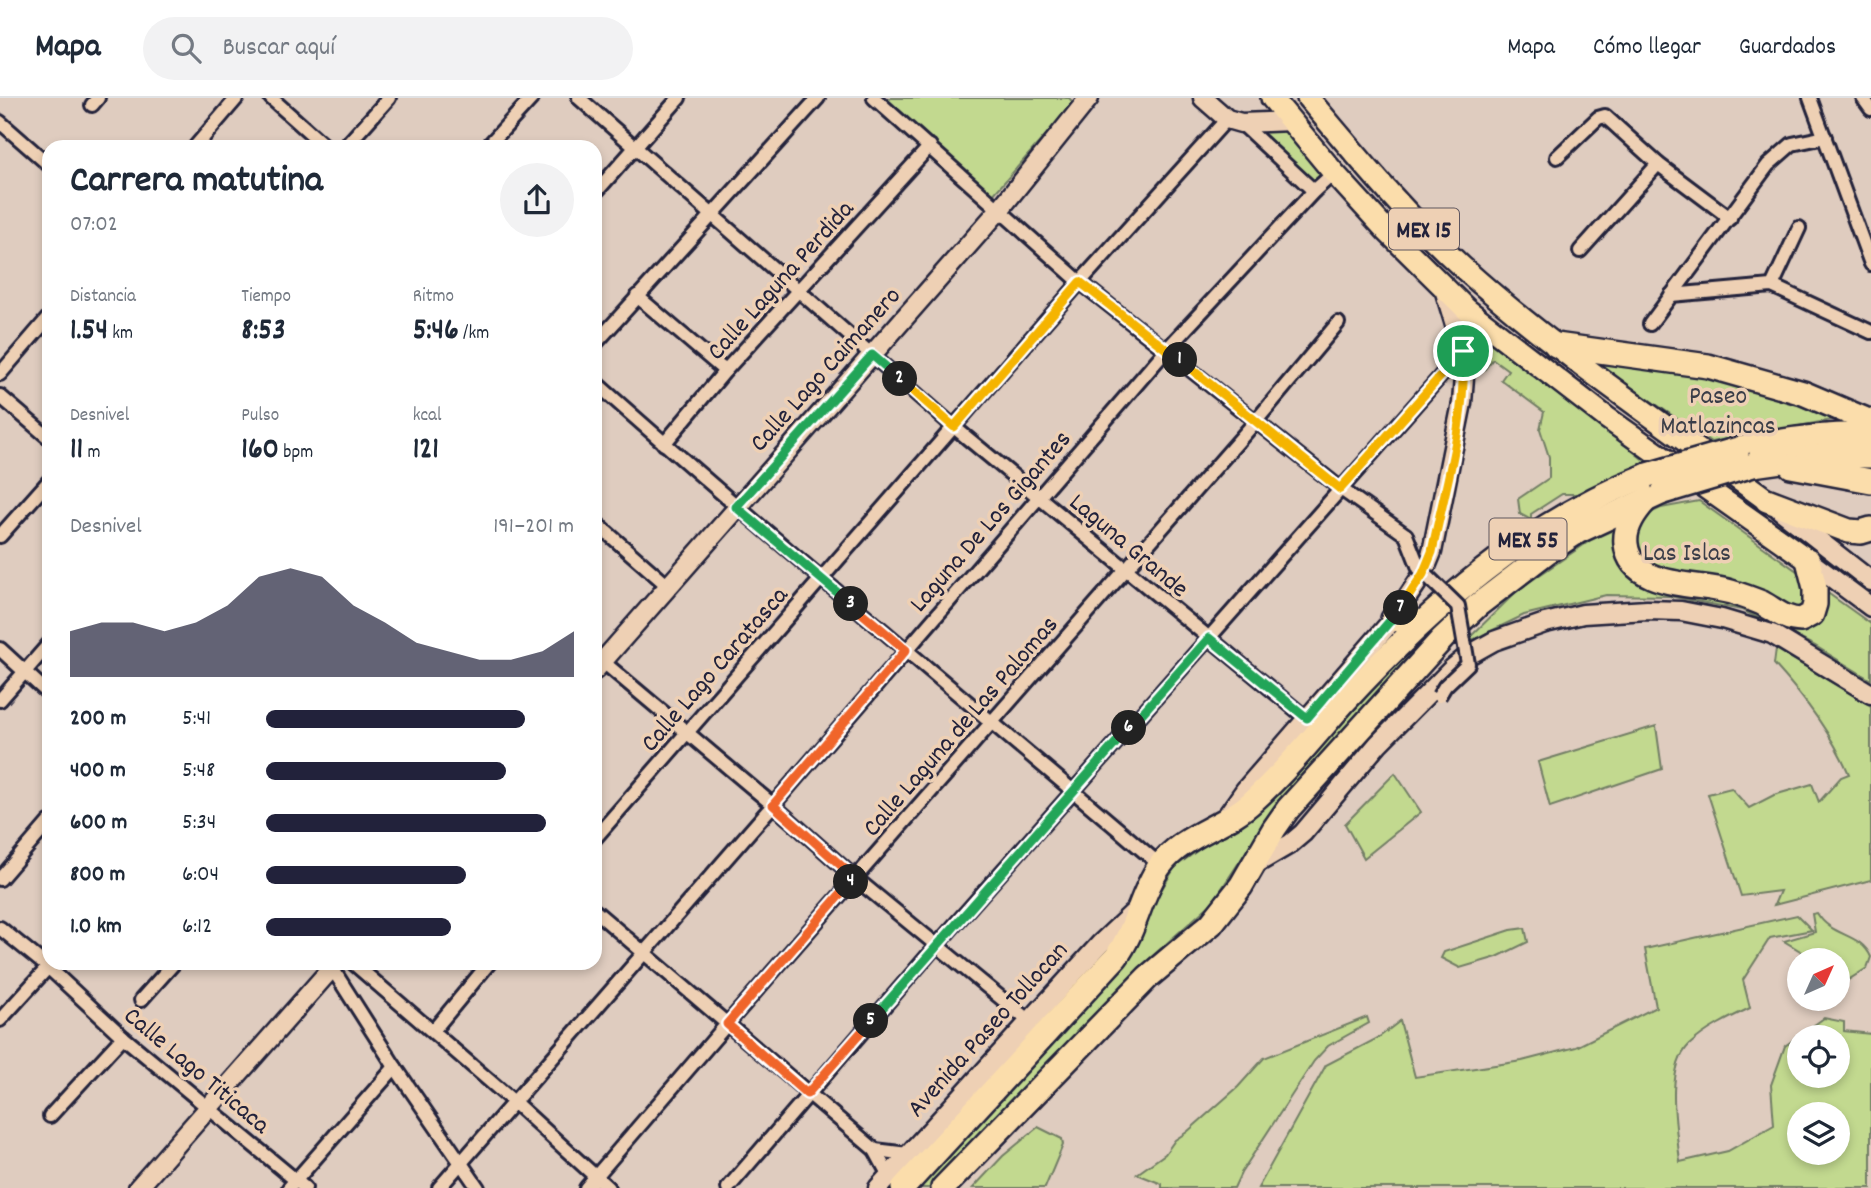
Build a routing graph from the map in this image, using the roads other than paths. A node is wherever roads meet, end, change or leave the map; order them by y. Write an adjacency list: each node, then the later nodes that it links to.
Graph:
1 (237, 98): 20 (street)
2 (271, 98): 21 (street)
3 (389, 98): 22 (street)
4 (532, 98): 23 (street)
5 (579, 98): 25 (street, Laguna Grande)
6 (679, 98): 25 (street)
7 (818, 98): 33 (street)
8 (874, 98): 24 (street)
9 (1089, 98): 32 (main road, Calle Lago Caimanero)
10 (1203, 98): 17 (main road)
11 (1272, 98): 18 (main road, MEX 15)
12 (1308, 98): 49 (main road, MEX 15)
13 (1810, 98): 19 (street)
14 (1863, 98): 15 (street)
15 (1871, 109)
16 (0, 121): 27 (street)
17 (1234, 121): 18 (main road); 31 (street); 38 (street, Calle Lago Caratasca)
18 (1291, 121): 29 (main road, MEX 15)
19 (1825, 137): 34 (street); 37 (street)
20 (201, 140)
21 (318, 140)
22 (351, 140)
23 (493, 140)
24 (930, 146): 32 (street); 41 (street, Calle Laguna Perdida)
25 (635, 147): 30 (street); 33 (street, Laguna Grande)
26 (1557, 157): 28 (street)
27 (42, 159)
28 (1658, 164): 34 (street); 36 (street)
29 (1334, 173): 31 (street, Laguna De Los Gigantes); 40 (main road, MEX 15)
30 (602, 185)
31 (1314, 191): 50 (street, Laguna De Los Gigantes)
32 (1000, 209): 38 (street); 52 (main road, Calle Lago Caimanero)
33 (712, 216): 41 (street, Laguna Grande); 43 (street)
34 (1730, 218): 42 (street)
35 (1799, 228): 39 (street)
36 (1580, 251)
37 (1871, 264)
38 (1080, 282): 50 (street); 59 (street, Calle Lago Caratasca)
39 (1772, 286): 42 (street); 47 (street)
40 (1444, 289): 51 (main road); 75 (main road, MEX 15)
41 (798, 291): 52 (street, Laguna Grande); 53 (street, Calle Laguna Perdida)
42 (1671, 295): 45 (street)
43 (637, 296): 48 (street); 53 (street)
44 (1338, 323): 57 (street, Calle Laguna de Las Palomas)
45 (1650, 324)
46 (42, 325): 54 (street)
47 (1871, 332)
48 (602, 336)
49 (1556, 345): 58 (highway); 70 (main road, MEX 15)
50 (1167, 349): 57 (street); 69 (street, Laguna De Los Gigantes)
51 (1463, 351): 67 (street); 81 (main road)
52 (872, 355): 59 (street, Laguna Grande); 71 (main road, Calle Lago Caimanero)
53 (725, 371): 62 (street, Calle Laguna Perdida)
54 (0, 374)
55 (602, 389): 62 (street)
56 (0, 396): 60 (street)
57 (1256, 421): 67 (street); 76 (street, Calle Laguna de Las Palomas)
58 (1871, 422)
59 (954, 427): 69 (street, Laguna Grande); 77 (street, Calle Lago Caratasca)
60 (42, 432)
61 (1871, 435): 64 (highway, Avenida Paseo Tollocan / MEX 55)
62 (664, 444): 71 (street)
63 (1871, 456): 64 (highway, MEX 55)
64 (1755, 459): 65 (highway); 68 (highway, Avenida Paseo Tollocan / MEX 55, bridge)
65 (1871, 481)
66 (42, 489): 74 (street)
67 (1340, 489): 83 (street); 92 (street, bridge)
68 (1653, 489): 75 (highway); 82 (highway, Avenida Paseo Tollocan / MEX 55); 103 (highway, Avenida Paseo Tollocan / MEX 55)
69 (1039, 498): 76 (street, Laguna Grande); 85 (street, Laguna De Los Gigantes)
70 (1767, 500): 73 (highway); 78 (main road, MEX 15)
71 (736, 507): 77 (street); 79 (main road, Calle Lago Caimanero)
72 (602, 528): 79 (street)
73 (1871, 529)
74 (0, 536)
75 (1808, 559): 80 (main road, MEX 15)
76 (1126, 570): 83 (street, Laguna Grande); 95 (street, Calle Laguna de Las Palomas)
77 (820, 579): 85 (street); 96 (street, Calle Lago Caratasca)
78 (1871, 581)
79 (668, 586): 87 (main road, Calle Lago Caimanero)
80 (1871, 607)
81 (1393, 619): 82 (highway); 94 (main road)
82 (1420, 624): 99 (highway, Avenida Paseo Tollocan / MEX 55)
83 (1209, 638): 94 (street, Laguna Grande); 97 (street)
84 (0, 649): 89 (street)
85 (906, 650): 95 (street); 98 (street, Laguna De Los Gigantes)
86 (42, 652): 89 (street)
87 (602, 657)
88 (602, 666): 96 (street)
89 (25, 672): 90 (street); 93 (street)
90 (42, 688)
91 (1871, 694): 103 (main road)
92 (1439, 696)
93 (0, 700)
94 (1307, 718): 99 (main road)
95 (993, 722): 97 (street); 104 (street, Calle Laguna de Las Palomas)
96 (687, 734): 98 (street); 101 (street, Calle Lago Caratasca)
97 (1073, 791): 102 (street); 109 (street)
98 (773, 805): 104 (street); 111 (street, Laguna De Los Gigantes)
99 (1222, 823): 102 (highway, Avenida Paseo Tollocan / MEX 55)
100 (42, 830): 105 (street)
101 (602, 830)
102 (1160, 865): 106 (highway, Avenida Paseo Tollocan / MEX 55)
103 (1254, 865): 110 (highway, Avenida Paseo Tollocan / MEX 55)
104 (855, 878): 109 (street); 123 (street, Calle Laguna de Las Palomas)
105 (0, 879)
106 (1138, 909): 122 (main road, Avenida Paseo Tollocan / MEX 55); 135 (highway, Avenida Paseo Tollocan)
107 (602, 917): 111 (street)
108 (0, 928): 112 (street, Calle Lago Titicaca)
109 (936, 946): 122 (street); 127 (street)
110 (1178, 951): 143 (highway, Avenida Paseo Tollocan); 144 (main road, Avenida Paseo Tollocan / MEX 55)
111 (644, 952): 123 (street); 128 (street, Laguna De Los Gigantes)
112 (42, 959)
113 (45, 970): 121 (street)
114 (55, 970): 125 (street, Calle Lago Titicaca)
115 (167, 970): 120 (street)
116 (330, 970): 129 (main road)
117 (337, 970): 126 (street)
118 (361, 970): 124 (street)
119 (483, 970): 124 (street)
120 (141, 1000)
121 (0, 1020)
122 (1029, 1021): 132 (main road, Avenida Paseo Tollocan / MEX 55)
123 (727, 1024): 127 (street); 134 (street, Calle Laguna de Las Palomas)
124 (433, 1031): 128 (street)
125 (123, 1037): 129 (street, Calle Lago Titicaca); 130 (street)
126 (395, 1066): 133 (street); 136 (street)
127 (807, 1094): 131 (street); 142 (street)
128 (514, 1102): 133 (street, Laguna De Los Gigantes); 134 (street)
129 (209, 1106): 136 (street, Calle Lago Titicaca); 137 (main road)
130 (50, 1116)
131 (875, 1150): 132 (street); 135 (street)
132 (908, 1154): 135 (main road, Avenida Paseo Tollocan / MEX 55)
133 (461, 1163): 138 (street, Laguna De Los Gigantes); 139 (street)
134 (596, 1176): 140 (street, Calle Laguna de Las Palomas); 141 (street)
135 (890, 1184)
136 (297, 1185)
137 (138, 1188)
138 (439, 1188)
139 (478, 1188)
140 (586, 1188)
141 (608, 1188)
142 (728, 1188)
143 (943, 1188)
144 (954, 1188)

